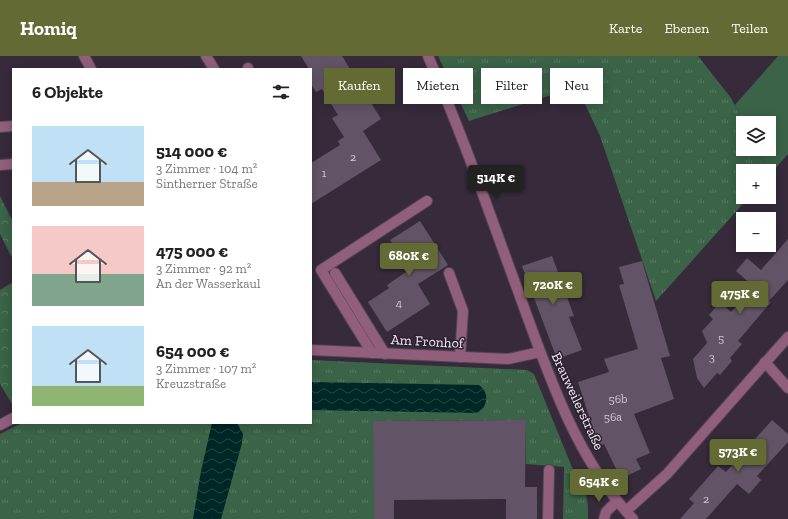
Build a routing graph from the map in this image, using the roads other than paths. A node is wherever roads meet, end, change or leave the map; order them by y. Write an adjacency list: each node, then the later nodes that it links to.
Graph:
1 (84, 56): 4 (street)
2 (206, 56): 5 (street)
3 (428, 56): 15 (street, Brauweilerstraße)
4 (90, 68)
5 (213, 68)
6 (12, 126): 7 (street)
7 (0, 127)
8 (12, 164): 9 (street)
9 (0, 165)
10 (427, 201): 16 (street)
11 (335, 273): 17 (street)
12 (449, 273): 18 (street)
13 (788, 337): 19 (street)
14 (312, 350): 16 (street, Am Fronhof)
15 (540, 352): 18 (street, Am Fronhof); 24 (street, Brauweilerstraße)
16 (372, 353): 17 (street, Am Fronhof)
17 (385, 354): 18 (street, Am Fronhof)
18 (460, 357)
19 (766, 362): 20 (street); 25 (street)
20 (788, 388)
21 (12, 419): 22 (street)
22 (0, 425)
23 (549, 470): 26 (street)
24 (617, 501): 25 (street, Brauweilerstraße); 27 (street)
25 (629, 515)
26 (548, 519)
27 (604, 519)

